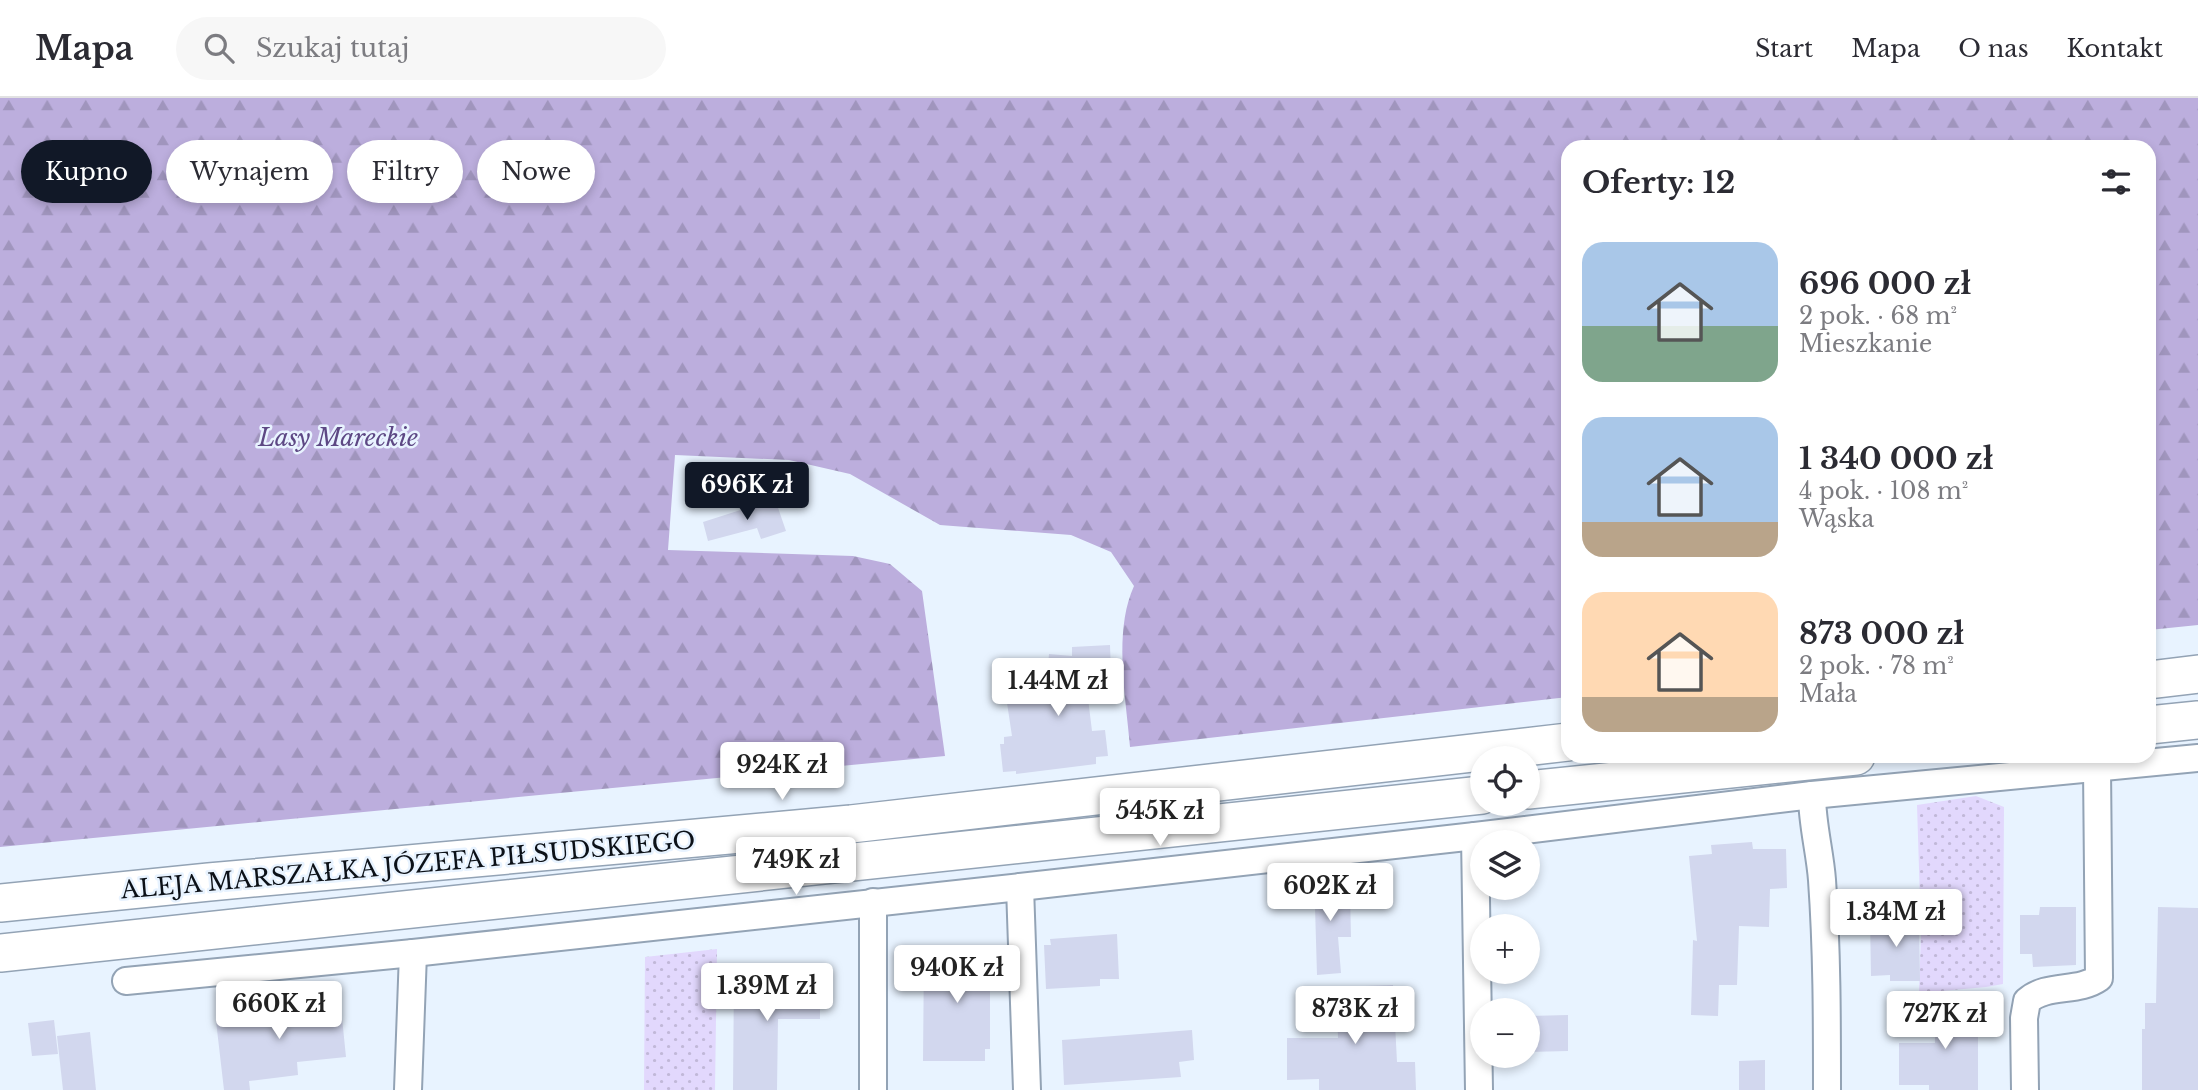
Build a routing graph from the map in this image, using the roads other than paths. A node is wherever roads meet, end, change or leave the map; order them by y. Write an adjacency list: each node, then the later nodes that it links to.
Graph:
1 (2198, 674): 2 (main road)
2 (2156, 679)
3 (2198, 720): 4 (main road)
4 (2156, 724)
5 (1561, 743): 19 (main road, ALEJA MARSZAŁKA JÓZEFA PIŁSUDSKIEGO)
6 (2198, 758): 7 (street)
7 (2156, 762)
8 (1788, 763): 11 (main road)
9 (2148, 763): 10 (street)
10 (2097, 768): 12 (street); 28 (street)
11 (1540, 789)
12 (1812, 795): 14 (street); 27 (street)
13 (1470, 796): 20 (main road, ALEJA MARSZAŁKA JÓZEFA PIŁSUDSKIEGO)
14 (1524, 830)
15 (1470, 837): 16 (street)
16 (1020, 887): 18 (street); 25 (street)
17 (1476, 900): 26 (street)
18 (873, 902): 21 (street); 24 (street)
19 (0, 903)
20 (0, 953)
21 (413, 953): 22 (street); 23 (street)
22 (127, 981)
23 (408, 1090)
24 (873, 1090)
25 (1027, 1090)
26 (1479, 1090)
27 (1827, 1090)
28 (2025, 1090)

